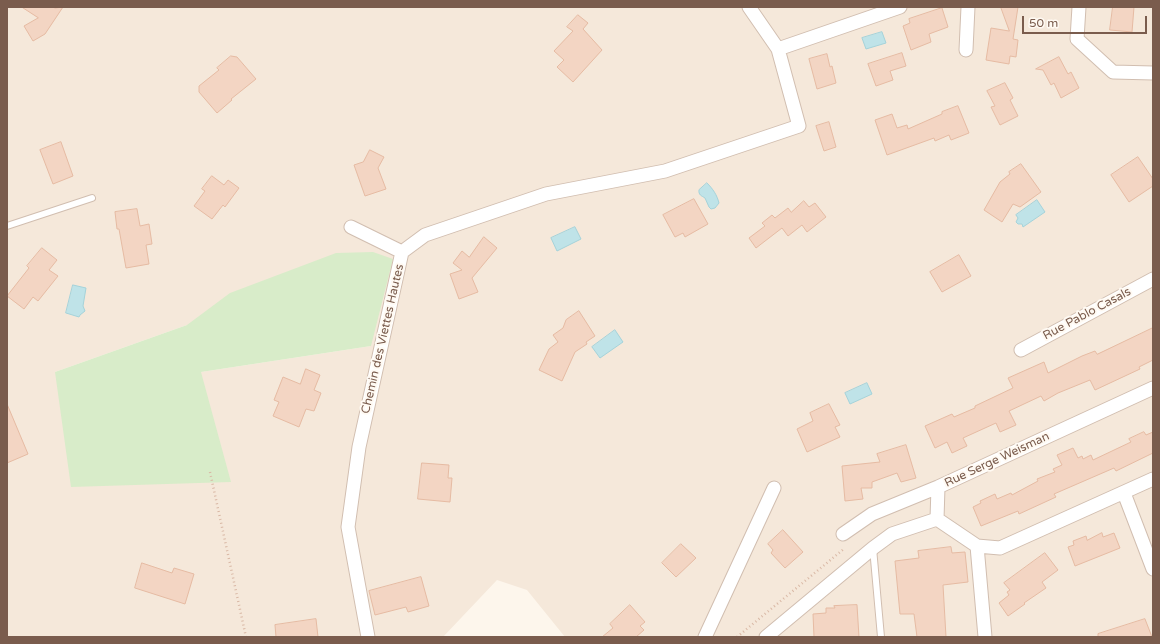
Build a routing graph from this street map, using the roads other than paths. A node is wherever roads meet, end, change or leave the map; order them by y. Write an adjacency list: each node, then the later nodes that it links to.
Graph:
1 (749, 7): 5 (street, Chemin des Viettes Hautes)
2 (900, 7): 5 (street)
3 (968, 7): 6 (street)
4 (1080, 7): 7 (street)
5 (778, 48): 11 (street, Chemin des Viettes Hautes)
6 (966, 50)
7 (1153, 73)
8 (92, 198): 9 (lane)
9 (7, 226)
10 (351, 227): 11 (street)
11 (402, 252): 24 (street, Chemin des Viettes Hautes)
12 (1153, 278): 13 (street, Rue Pablo Casals)
13 (1020, 350)
14 (1153, 388): 16 (street, Rue Serge Weisman)
15 (1153, 480): 18 (street)
16 (938, 487): 19 (street); 20 (street, Rue Serge Weisman)
17 (774, 488): 25 (street)
18 (1124, 493): 21 (street); 23 (street)
19 (937, 519): 21 (street); 22 (street)
20 (843, 534)
21 (977, 546): 28 (street)
22 (873, 548): 26 (street); 27 (lane)
23 (1153, 569)
24 (368, 637)
25 (705, 637)
26 (766, 637)
27 (881, 637)
28 (985, 637)

